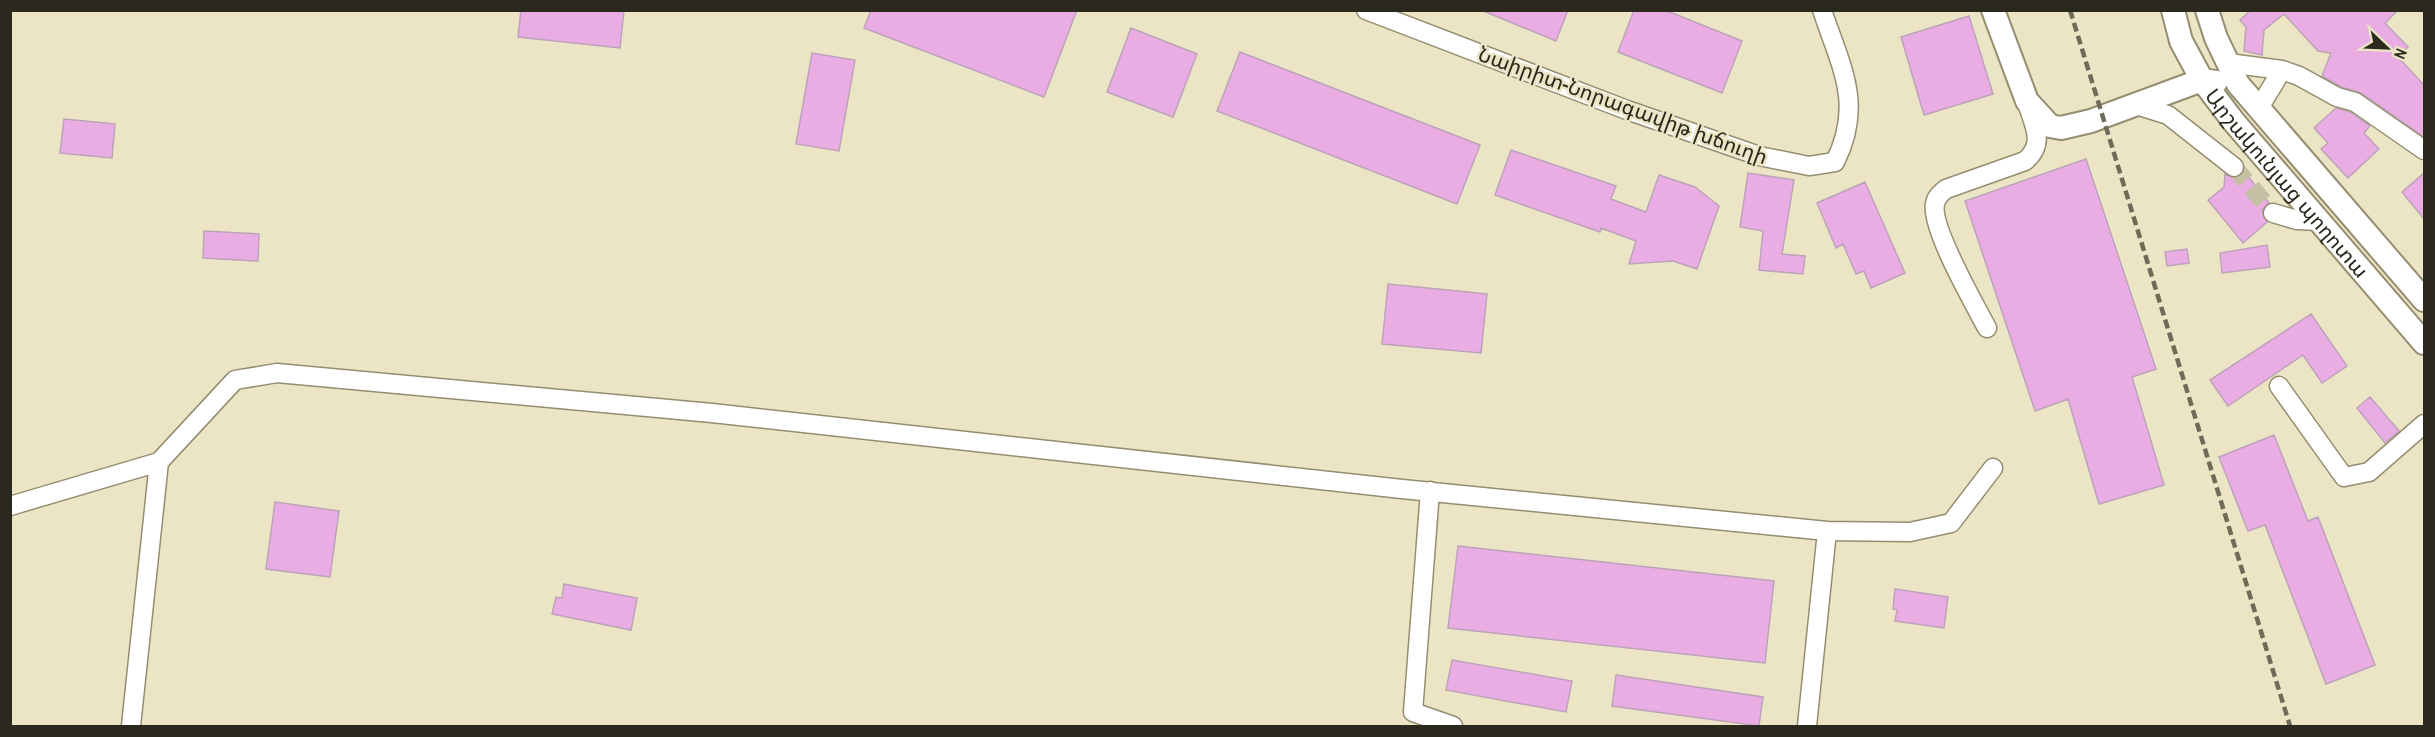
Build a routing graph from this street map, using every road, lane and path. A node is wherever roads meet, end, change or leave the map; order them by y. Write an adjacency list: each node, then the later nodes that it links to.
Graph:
1 (1366, 10): 2 (street, Նաիրիտ-Նորագավիթ խճուղի)
2 (1822, 10)
3 (1994, 10): 12 (main road)
4 (2173, 10): 6 (main road, Արշակունյաց պողոտա)
5 (2207, 10): 7 (main road, Արշակունյաց պողոտա)
6 (2181, 41): 9 (main road, Արշակունյաց պողոտա); 11 (main road)
7 (2228, 63): 8 (street); 10 (main road, Արշակունյաց պողոտա)
8 (2282, 70): 14 (street); 16 (street)
9 (2202, 80): 10 (main road); 11 (main road); 15 (main road, Արշակունյաց պողոտա)
10 (2238, 84): 14 (main road, Արշակունյաց պողոտա)
11 (2168, 92): 13 (main road); 15 (main road)
12 (2027, 101): 13 (main road); 21 (street)
13 (2136, 105): 17 (street)
14 (2259, 108): 20 (main road, Արշակունյաց պողոտա)
15 (2234, 123): 19 (main road, Արշակունյաց պողոտա)
16 (2424, 150)
17 (2234, 167)
18 (2273, 213): 19 (street)
19 (2319, 221): 22 (main road, Արշակունյաց պողոտա)
20 (2424, 300)
21 (1987, 328)
22 (2424, 343)
23 (2279, 386): 24 (street)
24 (2424, 424)
25 (159, 462): 27 (street); 28 (street); 30 (street)
26 (1993, 468): 29 (street)
27 (1430, 491): 29 (street); 31 (street)
28 (10, 506)
29 (1827, 531): 32 (street)
30 (131, 726)
31 (1450, 726)
32 (1807, 726)

